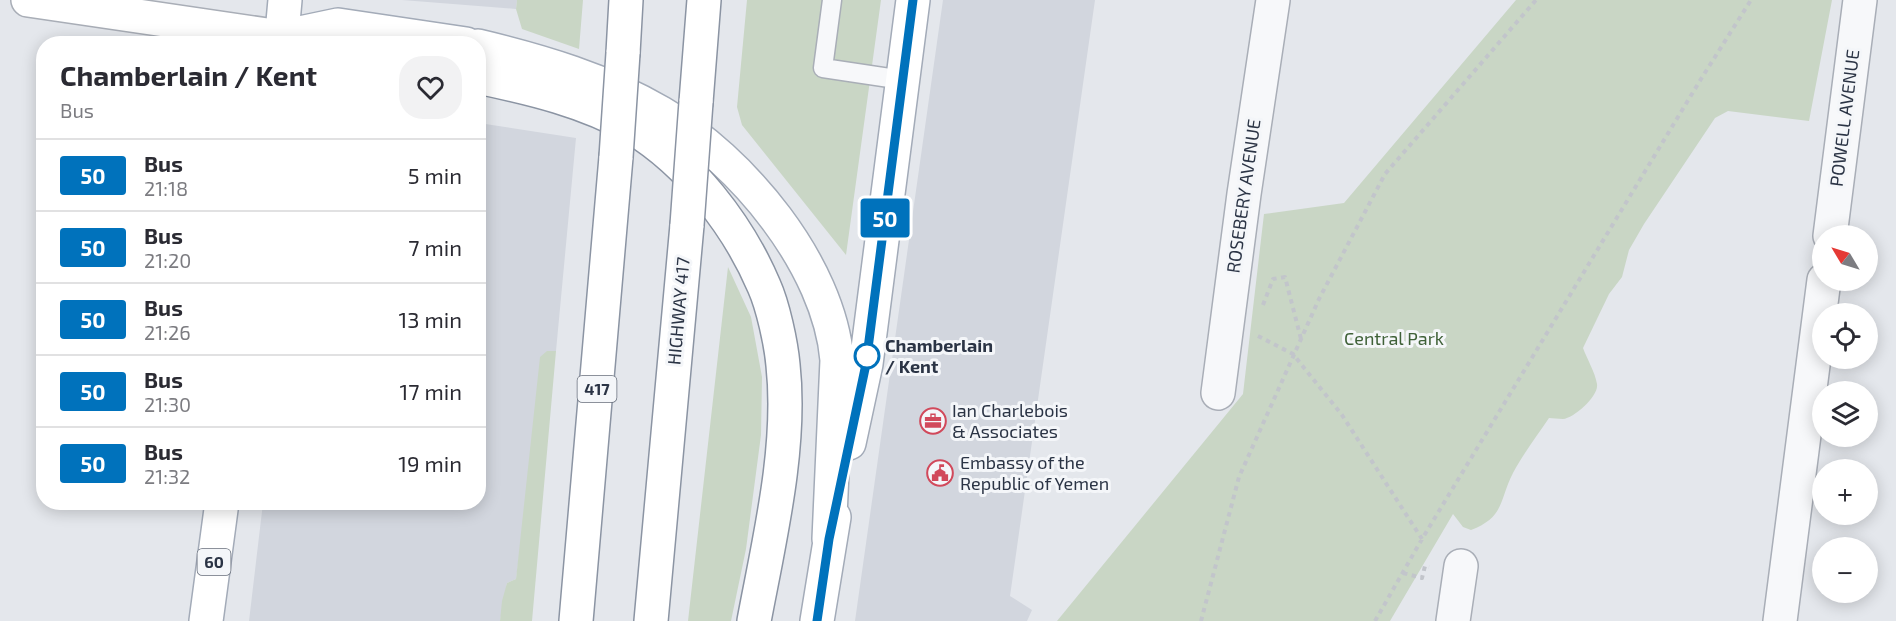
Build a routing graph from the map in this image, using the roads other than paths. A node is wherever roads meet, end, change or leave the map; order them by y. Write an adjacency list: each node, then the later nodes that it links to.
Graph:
1 (28, 0): 9 (main road)
2 (285, 0): 10 (main road)
3 (626, 0): 23 (main road, 417, bridge)
4 (704, 0): 24 (main road, HIGHWAY 417, bridge)
5 (832, 0): 15 (lane)
6 (913, 0): 15 (main road)
7 (1273, 0): 18 (street, ROSEBERY AVENUE)
8 (1860, 0): 16 (street, POWELL AVENUE)
9 (256, 36)
10 (288, 36)
11 (304, 36): 12 (main road)
12 (425, 36)
13 (486, 48): 20 (main road)
14 (486, 79): 25 (main road)
15 (903, 80): 20 (main road)
16 (1831, 225)
17 (1823, 291): 28 (street)
18 (1218, 393)
19 (221, 510): 22 (main road, 60)
20 (829, 539): 26 (main road)
21 (1447, 567): 27 (street)
22 (206, 621)
23 (576, 621)
24 (651, 621)
25 (754, 621)
26 (817, 621)
27 (1453, 621)
28 (1780, 621)

